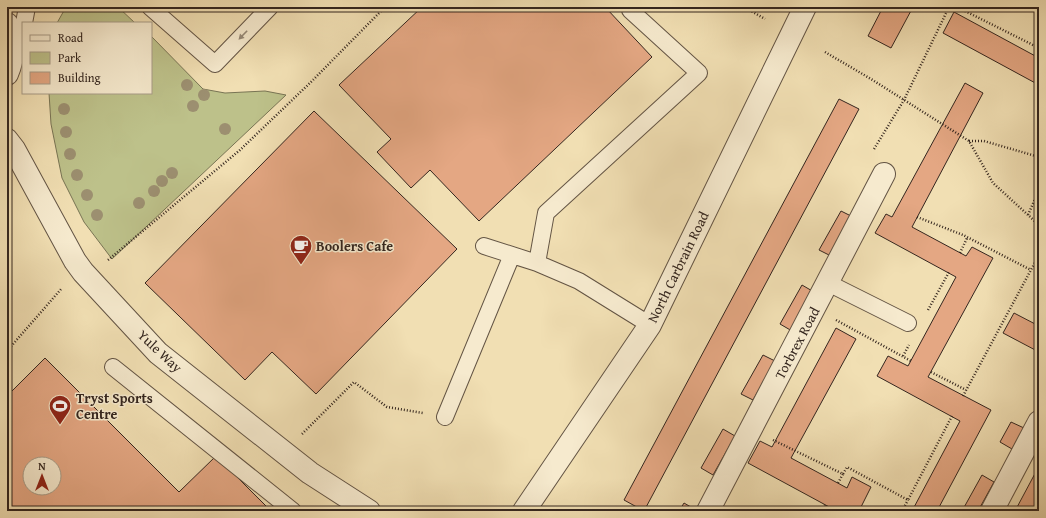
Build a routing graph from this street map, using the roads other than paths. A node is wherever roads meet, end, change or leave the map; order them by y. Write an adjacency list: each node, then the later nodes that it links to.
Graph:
1 (27, 7): 6 (lane)
2 (270, 7): 4 (lane, one-way to 4)
3 (805, 7): 17 (street, North Carbrain Road)
4 (155, 9)
5 (630, 10): 14 (lane)
6 (24, 22)
7 (7, 24): 9 (street)
8 (22, 32): 9 (lane)
9 (9, 70)
10 (7, 140): 22 (street, Yule Way)
11 (884, 174): 15 (street, Torbrex Road)
12 (484, 246): 13 (lane)
13 (512, 255): 14 (lane); 19 (lane)
14 (537, 263): 17 (lane)
15 (828, 283): 16 (lane); 24 (street, Torbrex Road)
16 (908, 323)
17 (650, 325): 23 (street, North Carbrain Road)
18 (113, 367): 21 (lane)
19 (445, 417)
20 (1039, 422): 25 (street)
21 (293, 511)
22 (368, 511)
23 (524, 511)
24 (709, 511)
25 (992, 511)

